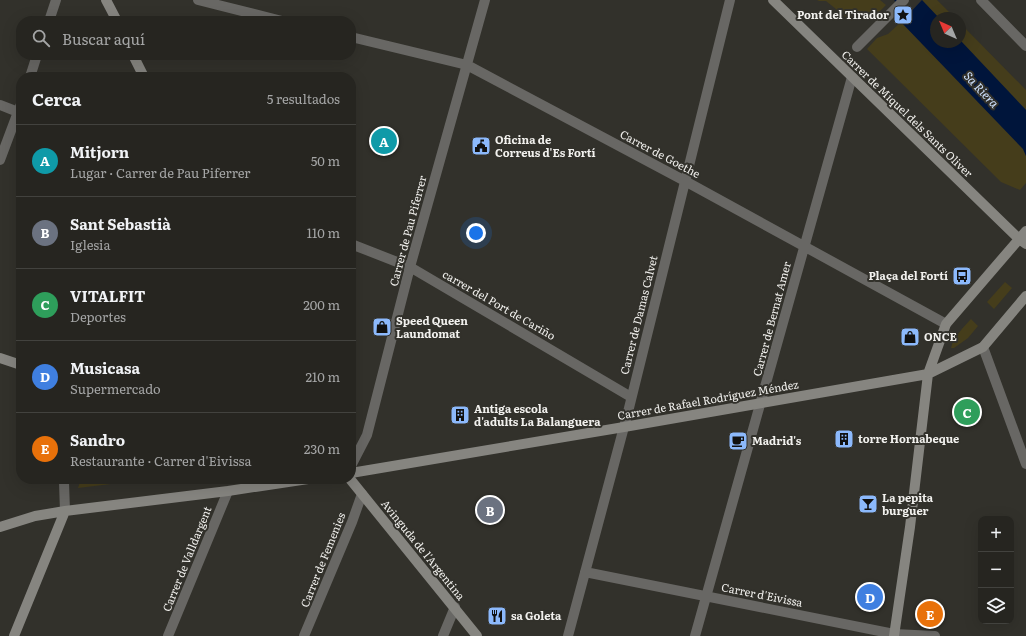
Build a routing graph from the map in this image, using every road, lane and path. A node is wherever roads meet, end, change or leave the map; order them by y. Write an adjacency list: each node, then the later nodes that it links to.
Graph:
1 (56, 0): 10 (street)
2 (106, 0): 11 (street)
3 (198, 0): 9 (street)
4 (485, 0): 18 (street, Carrer de Pau Piferrer)
5 (730, 0): 26 (street, Carrer de Damas Calvet)
6 (773, 0): 21 (street, Carrer de Miquel dels Sants Oliver)
7 (904, 0): 15 (street)
8 (980, 0): 14 (street)
9 (234, 5): 12 (street)
10 (51, 16)
11 (114, 16)
12 (267, 16)
13 (356, 39): 18 (street, Carrer de Goethe)
14 (1026, 46)
15 (857, 47)
16 (36, 60): 19 (street)
17 (136, 60): 20 (street)
18 (467, 65): 26 (street, Carrer de Goethe); 31 (street, Carrer de Pau Piferrer)
19 (32, 72)
20 (142, 72)
21 (852, 77): 28 (street, Carrer de Miquel dels Sants Oliver); 30 (street, Carrer de Bernat Amer)
22 (0, 105): 23 (street)
23 (16, 107)
24 (16, 118): 25 (street)
25 (0, 160)
26 (685, 181): 30 (street, Carrer de Goethe); 38 (street, Carrer de Damas Calvet)
27 (1026, 231): 28 (street)
28 (1022, 242): 33 (street)
29 (356, 246): 31 (street, carrer del Port de Cariño)
30 (804, 246): 33 (street, Carrer de Goethe); 39 (street, Carrer de Bernat Amer)
31 (410, 267): 38 (street, carrer del Port de Cariño); 41 (street, Carrer de Pau Piferrer)
32 (1026, 296): 34 (street)
33 (946, 324): 37 (street)
34 (983, 347): 37 (street); 42 (street)
35 (0, 358): 36 (street)
36 (16, 363)
37 (928, 374): 39 (street, Carrer de Rafael Rodríguez Méndez); 54 (street)
38 (631, 396): 40 (street, Carrer de Damas Calvet)
39 (761, 403): 40 (street, Carrer de Rafael Rodríguez Méndez); 52 (street, Carrer de Bernat Amer)
40 (624, 427): 43 (street, Carrer de Rafael Rodríguez Méndez); 51 (street, Carrer de Damas Calvet)
41 (356, 457)
42 (1026, 464)
43 (356, 472)
44 (64, 484): 49 (street)
45 (275, 484): 47 (street)
46 (354, 484): 48 (street, Avinguda de l'Argentina)
47 (228, 491): 49 (street); 56 (street, Carrer de Valldargent)
48 (362, 494): 53 (street, Avinguda de l'Argentina); 57 (street, Carrer de Femenies)
49 (65, 511): 50 (street); 55 (street)
50 (0, 527)
51 (585, 572): 52 (street, Carrer d'Eivissa); 60 (street, Carrer de Damas Calvet)
52 (706, 596): 54 (street, Carrer d'Eivissa); 61 (street, Carrer de Bernat Amer)
53 (455, 607): 58 (street); 59 (street, Avinguda de l'Argentina)
54 (894, 635): 62 (street, Carrer d'Eivissa)
55 (14, 636)
56 (168, 636)
57 (304, 636)
58 (443, 636)
59 (477, 636)
60 (568, 636)
61 (695, 636)
62 (935, 636)

